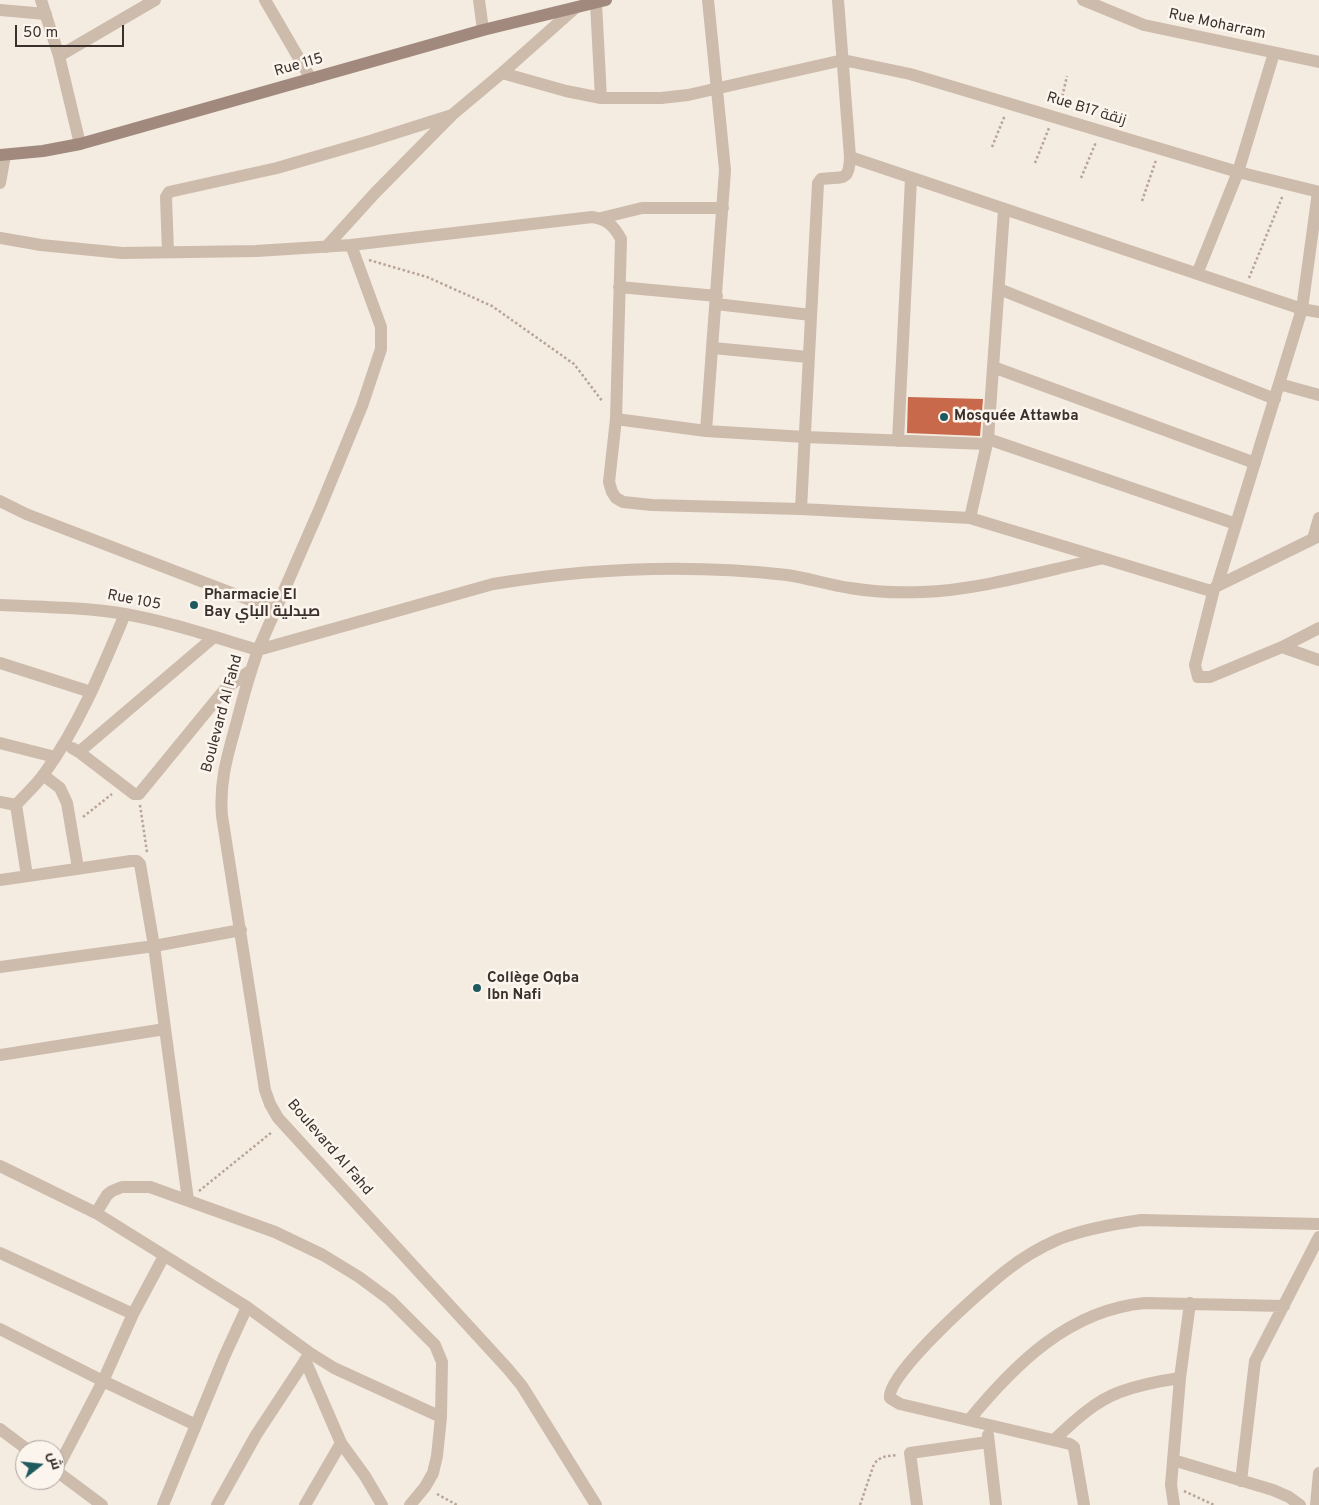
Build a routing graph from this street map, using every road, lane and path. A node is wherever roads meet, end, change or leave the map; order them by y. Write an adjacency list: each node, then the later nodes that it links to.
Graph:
1 (42, 0): 11 (street)
2 (155, 0): 14 (street)
3 (264, 0): 19 (street)
4 (479, 0): 12 (street)
5 (708, 0): 20 (street)
6 (838, 0): 15 (street)
7 (1083, 0): 13 (street, Rue Moharram)
8 (601, 1): 9 (street, Rue 115); 21 (street)
9 (575, 5): 12 (street, Rue 115); 17 (street)
10 (0, 10): 11 (street)
11 (46, 14): 14 (street)
12 (483, 30): 19 (street, Rue 115)
13 (1274, 53): 16 (street, Rue Moharram); 32 (street)
14 (59, 56): 26 (street)
15 (842, 60): 20 (street); 22 (street, Rue B17 زنقة); 30 (street)
16 (1319, 62)
17 (502, 73): 21 (street); 23 (street)
18 (1067, 76): 24 (path)
19 (311, 80): 26 (street, Rue 115)
20 (717, 88): 21 (street); 39 (street)
21 (601, 98)
22 (1009, 104): 24 (street, Rue B17 زنقة); 27 (path)
23 (452, 115): 44 (street); 45 (street)
24 (1055, 118): 25 (street, Rue B17 زنقة); 31 (path)
25 (1101, 132): 28 (street, Rue B17 زنقة); 34 (path)
26 (80, 144): 29 (street, Rue 115)
27 (992, 147)
28 (1160, 149): 32 (street, Rue B17 زنقة); 38 (path)
29 (3, 155): 35 (street)
30 (850, 157): 33 (street); 54 (street)
31 (1035, 164)
32 (1238, 172): 36 (street, Rue B17 زنقة); 47 (street)
33 (911, 178): 40 (street); 64 (street)
34 (1081, 178)
35 (0, 183)
36 (1288, 185): 37 (street, Rue B17 زنقة); 50 (path)
37 (1318, 192): 52 (street)
38 (1142, 200)
39 (723, 208): 41 (street); 51 (street)
40 (1004, 210): 47 (street); 49 (street)
41 (601, 218): 43 (street); 48 (street)
42 (0, 238): 45 (street)
43 (351, 245): 44 (street); 46 (street, Boulevard Al Fahd)
44 (326, 248): 45 (street)
45 (168, 252)
46 (356, 258): 61 (path); 76 (street, Boulevard Al Fahd)
47 (1197, 274): 50 (street)
48 (619, 287): 51 (street); 61 (street)
49 (999, 289): 57 (street); 60 (street)
50 (1245, 290): 52 (street)
51 (716, 300): 54 (street); 55 (street)
52 (1302, 309): 53 (street); 58 (street)
53 (1319, 312)
54 (811, 315): 56 (street)
55 (713, 348): 56 (street); 62 (street)
56 (808, 357): 63 (street)
57 (993, 367): 65 (street); 66 (street)
58 (1279, 384): 59 (street); 60 (street)
59 (1319, 395)
60 (1275, 399): 66 (street)
61 (616, 419): 62 (street); 68 (street)
62 (706, 431): 63 (street)
63 (805, 437): 64 (street); 68 (street)
64 (898, 441): 65 (street)
65 (987, 442): 69 (street); 71 (street)
66 (1255, 463): 71 (street)
67 (0, 501): 76 (street)
68 (801, 509): 69 (street)
69 (970, 518): 73 (street)
70 (1319, 518): 72 (street)
71 (1236, 524): 74 (street)
72 (1316, 538): 74 (street)
73 (1102, 558): 74 (street); 81 (street)
74 (1216, 587): 80 (street)
75 (0, 605): 77 (street, Rue 105)
76 (276, 610): 81 (street, Boulevard Al Fahd)
77 (126, 614): 79 (street, Rue 105); 85 (street)
78 (1319, 628): 80 (street)
79 (214, 637): 81 (street, Rue 105); 88 (street)
80 (1282, 647): 82 (street)
81 (258, 650): 84 (street, Boulevard Al Fahd)
82 (1319, 660)
83 (0, 662): 85 (street)
84 (251, 670): 92 (street); 100 (street, Boulevard Al Fahd)
85 (92, 692): 87 (street)
86 (0, 743): 89 (street)
87 (63, 744): 88 (street); 89 (street)
88 (78, 752): 91 (street)
89 (55, 757): 90 (street)
90 (43, 775): 94 (street); 95 (street)
91 (123, 786): 92 (street); 95 (path)
92 (139, 794): 96 (path)
93 (0, 802): 94 (street)
94 (16, 805): 98 (street)
95 (71, 826): 97 (street)
96 (140, 864): 97 (street); 101 (street)
97 (78, 868): 98 (street)
98 (27, 876): 99 (street)
99 (0, 880)
100 (241, 930): 101 (street); 105 (street, Boulevard Al Fahd)
101 (154, 946): 102 (street); 103 (street)
102 (0, 967)
103 (165, 1029): 104 (street); 107 (street)
104 (0, 1055)
105 (283, 1123): 107 (path); 145 (street, Boulevard Al Fahd)
106 (0, 1166): 108 (street)
107 (188, 1200): 108 (street); 121 (street)
108 (96, 1213): 112 (street)
109 (1319, 1224): 122 (street)
110 (1319, 1237): 114 (street)
111 (0, 1253): 116 (street)
112 (164, 1256): 115 (street); 116 (street)
113 (1190, 1303): 114 (street); 119 (street); 122 (street)
114 (1284, 1306): 135 (street)
115 (247, 1307): 118 (street); 123 (street)
116 (133, 1314): 120 (street)
117 (0, 1329): 120 (street)
118 (307, 1356): 121 (street); 129 (street); 140 (street)
119 (1180, 1378): 126 (street); 132 (street)
120 (103, 1381): 123 (street); 130 (street)
121 (441, 1417): 137 (street)
122 (969, 1420): 124 (street)
123 (196, 1425): 139 (street)
124 (988, 1425): 126 (street); 128 (street)
125 (0, 1429): 127 (street)
126 (1055, 1439): 149 (street)
127 (15, 1440)
128 (988, 1442): 147 (street); 148 (street)
129 (341, 1443): 141 (street); 142 (street)
130 (65, 1453)
131 (882, 1457): 146 (path)
132 (1173, 1460): 135 (street); 136 (street)
133 (1319, 1473): 153 (street)
134 (65, 1477): 138 (street)
135 (1241, 1481): 152 (street)
136 (1171, 1485): 150 (street); 151 (path)
137 (425, 1487): 143 (street); 144 (path)
138 (102, 1505)
139 (163, 1505)
140 (217, 1505)
141 (305, 1505)
142 (382, 1505)
143 (410, 1505)
144 (457, 1505)
145 (596, 1505)
146 (860, 1505)
147 (917, 1505)
148 (996, 1505)
149 (1084, 1505)
150 (1174, 1505)
151 (1214, 1505)
152 (1300, 1505)
153 (1316, 1505)

